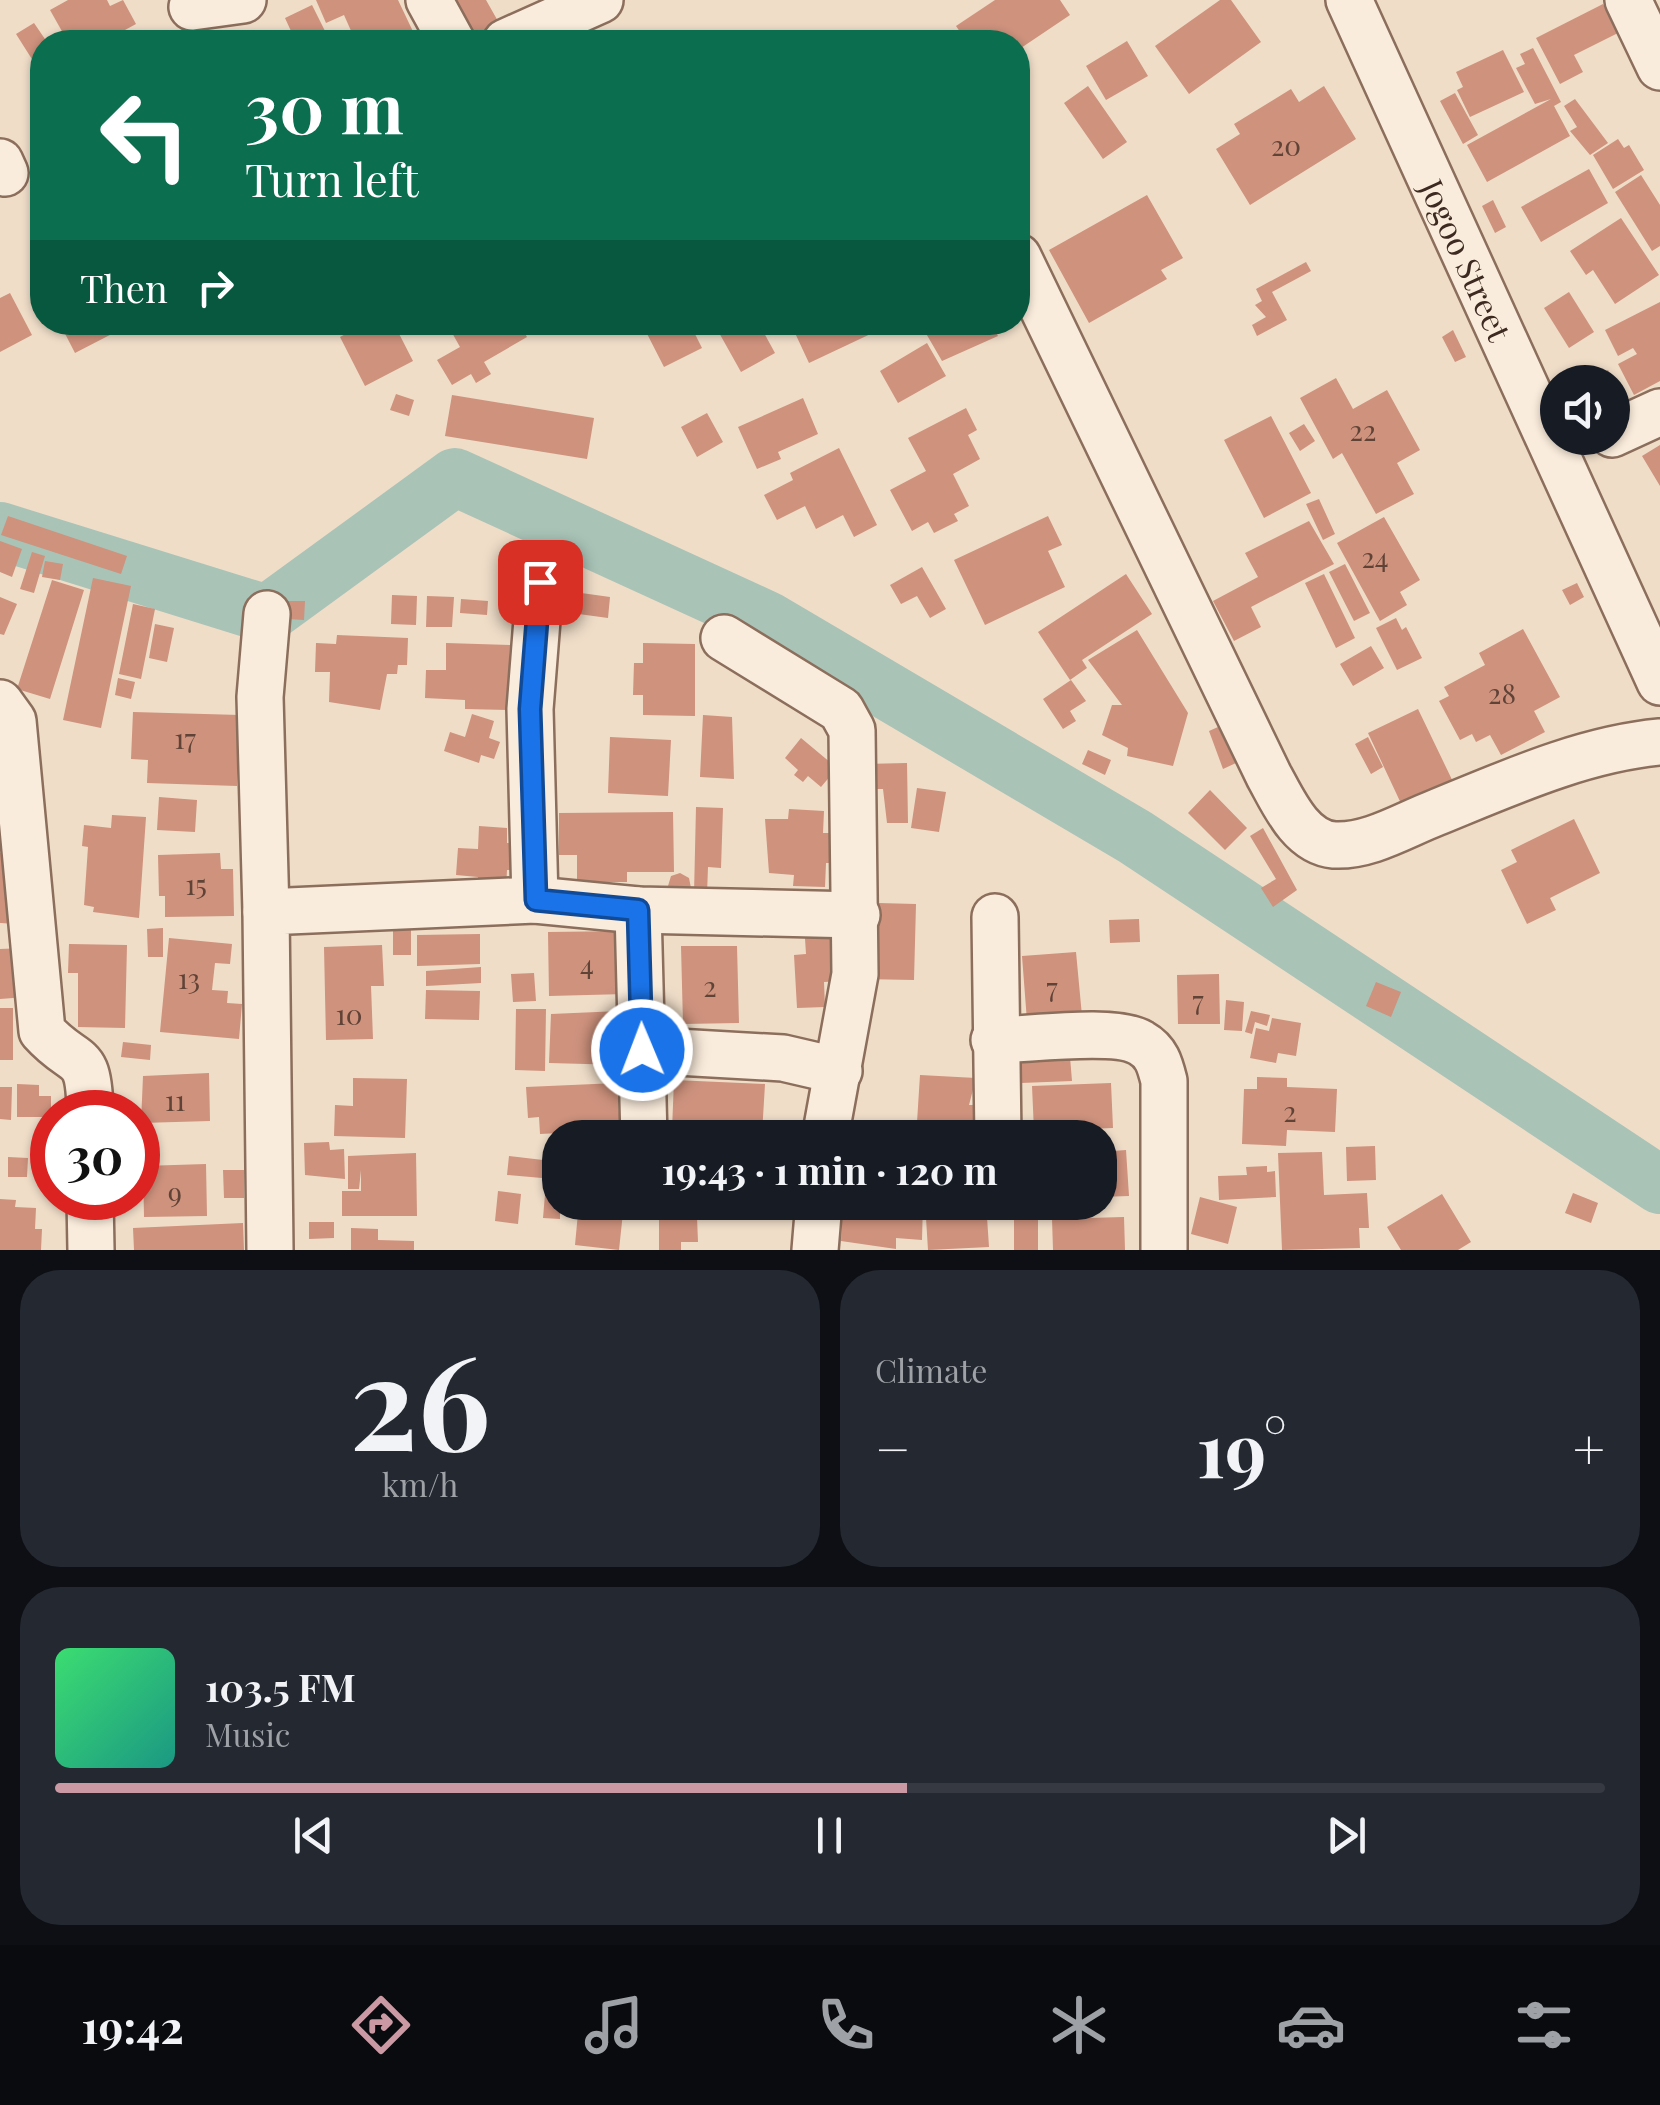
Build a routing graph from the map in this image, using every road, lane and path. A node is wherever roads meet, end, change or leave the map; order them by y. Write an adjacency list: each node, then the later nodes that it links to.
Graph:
1 (243, 0): 6 (street)
2 (429, 0): 7 (street)
3 (600, 0): 8 (street)
4 (1350, 0): 14 (street, Jogoo Street)
5 (1628, 0): 9 (street)
6 (194, 16)
7 (445, 30)
8 (533, 30)
9 (1660, 67)
10 (1030, 282): 20 (street)
11 (1660, 412): 12 (street)
12 (1630, 426)
13 (1565, 455): 14 (street)
14 (1558, 458): 18 (street, Jogoo Street)
15 (540, 582): 21 (street)
16 (267, 614): 23 (street)
17 (724, 638): 24 (street)
18 (1660, 682)
19 (0, 703): 29 (street)
20 (1660, 742)
21 (536, 900): 22 (street); 23 (street)
22 (638, 910): 24 (street); 27 (street)
23 (266, 912): 36 (street)
24 (857, 915): 28 (street)
25 (994, 917): 26 (street)
26 (994, 1040): 32 (street); 38 (street)
27 (642, 1050): 28 (street); 30 (street)
28 (839, 1072): 31 (street)
29 (89, 1090)
30 (644, 1120)
31 (829, 1120)
32 (997, 1120)
33 (90, 1220): 35 (street)
34 (818, 1220): 37 (street)
35 (91, 1250)
36 (270, 1250)
37 (815, 1250)
38 (1164, 1250)

